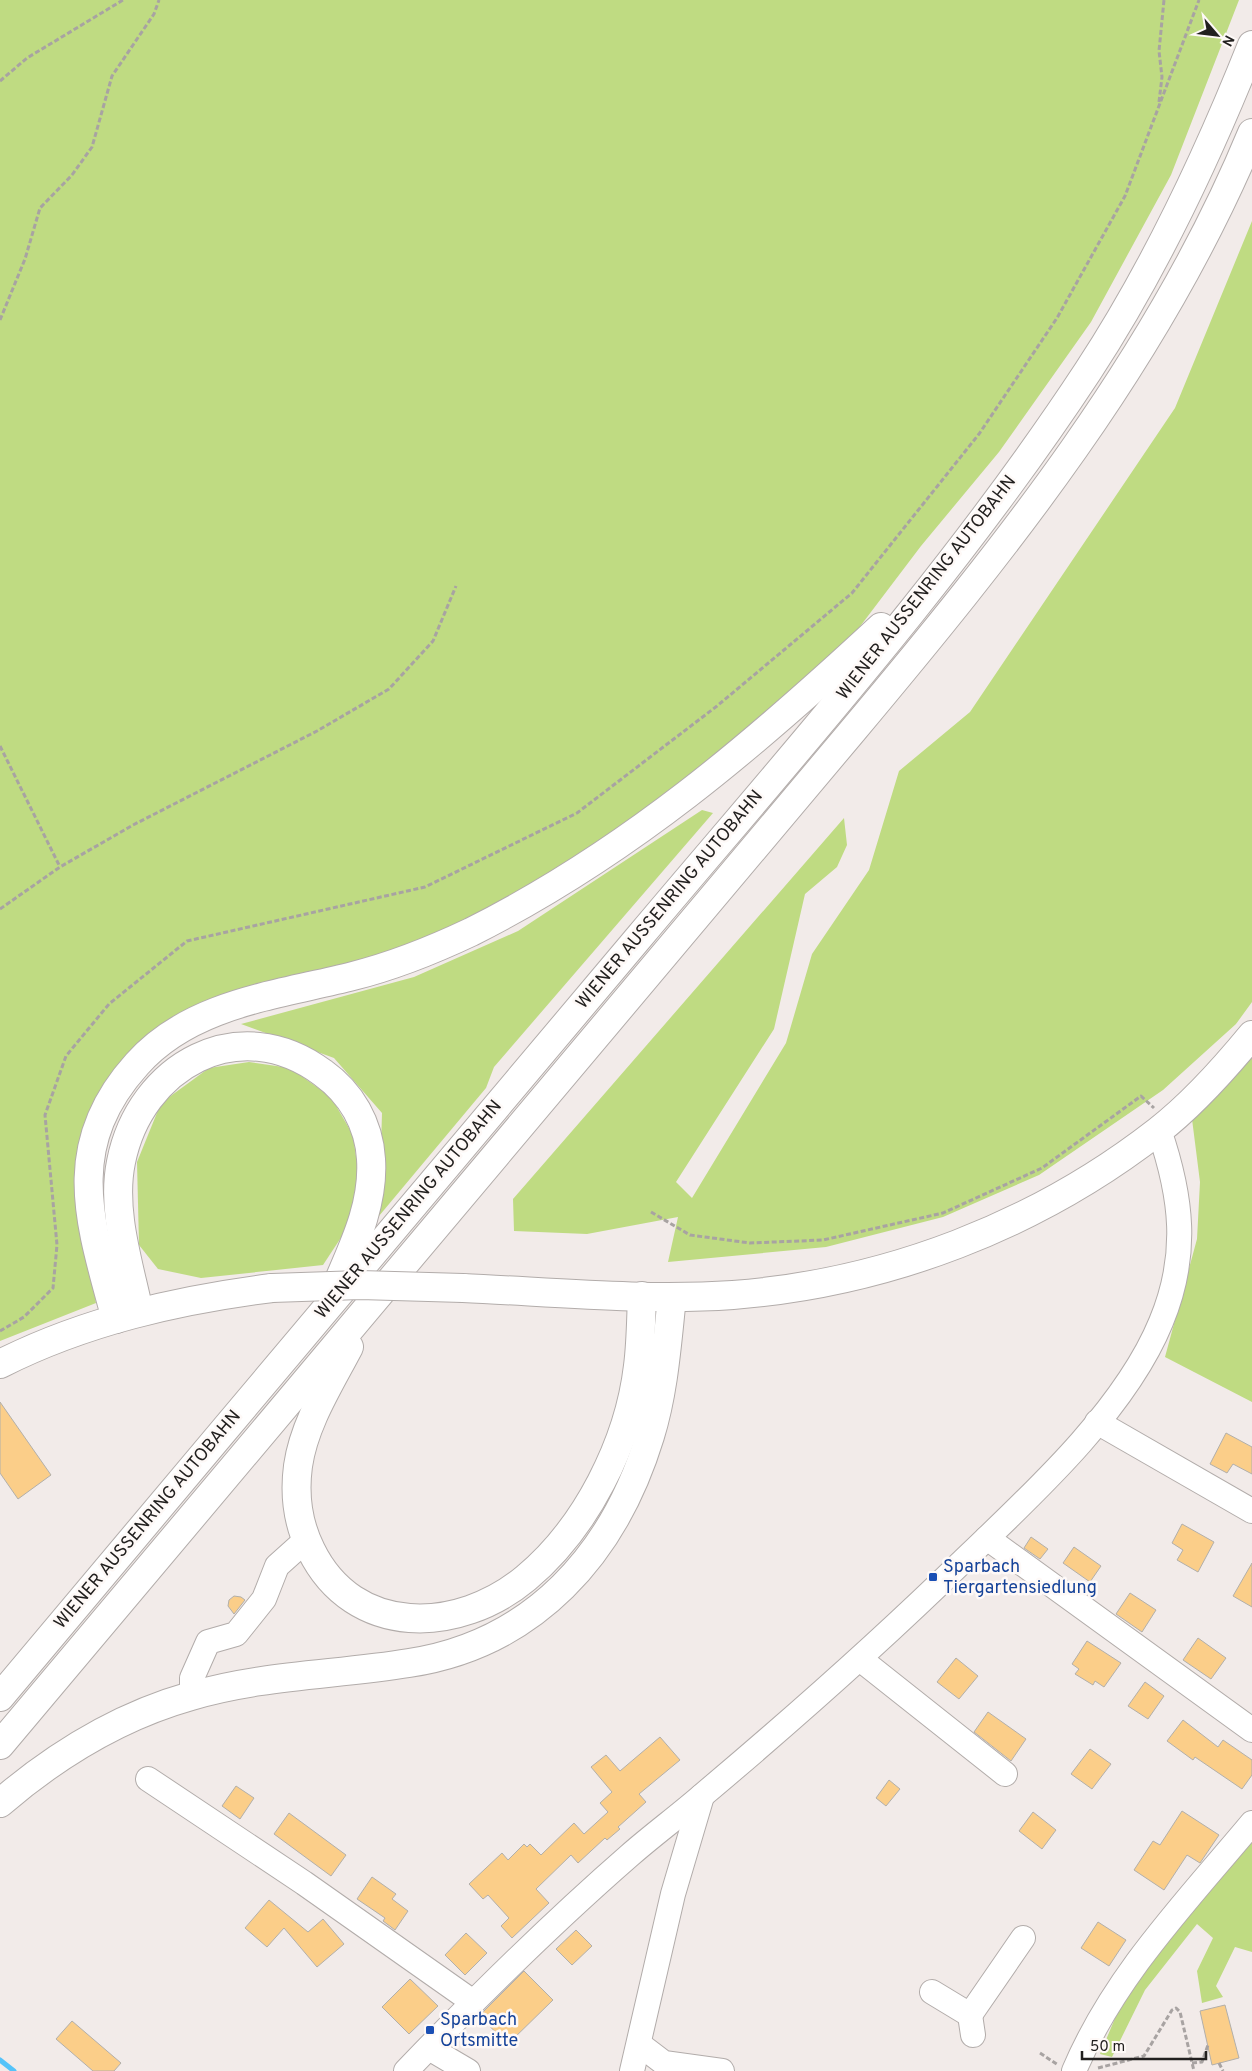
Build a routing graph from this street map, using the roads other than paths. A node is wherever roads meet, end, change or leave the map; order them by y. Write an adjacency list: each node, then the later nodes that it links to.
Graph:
1 (1252, 45): 3 (main road, WIENER AUSSENRING AUTOBAHN)
2 (1252, 133): 8 (main road, WIENER AUSSENRING AUTOBAHN)
3 (953, 559): 9 (main road, WIENER AUSSENRING AUTOBAHN); 10 (main road)
4 (1252, 1035): 5 (main road)
5 (1159, 1130): 7 (main road); 12 (street)
6 (642, 1296): 7 (main road); 10 (main road, bridge); 15 (main road)
7 (672, 1297): 17 (main road)
8 (370, 1307): 15 (main road); 20 (main road, WIENER AUSSENRING AUTOBAHN)
9 (326, 1308): 10 (main road); 18 (main road, WIENER AUSSENRING AUTOBAHN)
10 (127, 1315): 11 (main road)
11 (0, 1364)
12 (1097, 1422): 13 (street); 14 (street)
13 (1252, 1511)
14 (987, 1538): 16 (street); 19 (street)
15 (306, 1540): 17 (street)
16 (860, 1659): 21 (street); 23 (street)
17 (192, 1695): 24 (main road)
18 (0, 1697)
19 (1252, 1730)
20 (0, 1745)
21 (1005, 1774)
22 (148, 1779): 28 (street)
23 (702, 1796): 28 (street); 29 (street)
24 (0, 1803)
25 (1252, 1823): 35 (street)
26 (1023, 1938): 27 (street)
27 (932, 1992)
28 (473, 2002): 30 (street)
29 (639, 2044): 33 (street); 34 (street)
30 (428, 2048): 31 (street); 32 (street)
31 (406, 2071)
32 (468, 2071)
33 (632, 2071)
34 (722, 2071)
35 (1074, 2071)

